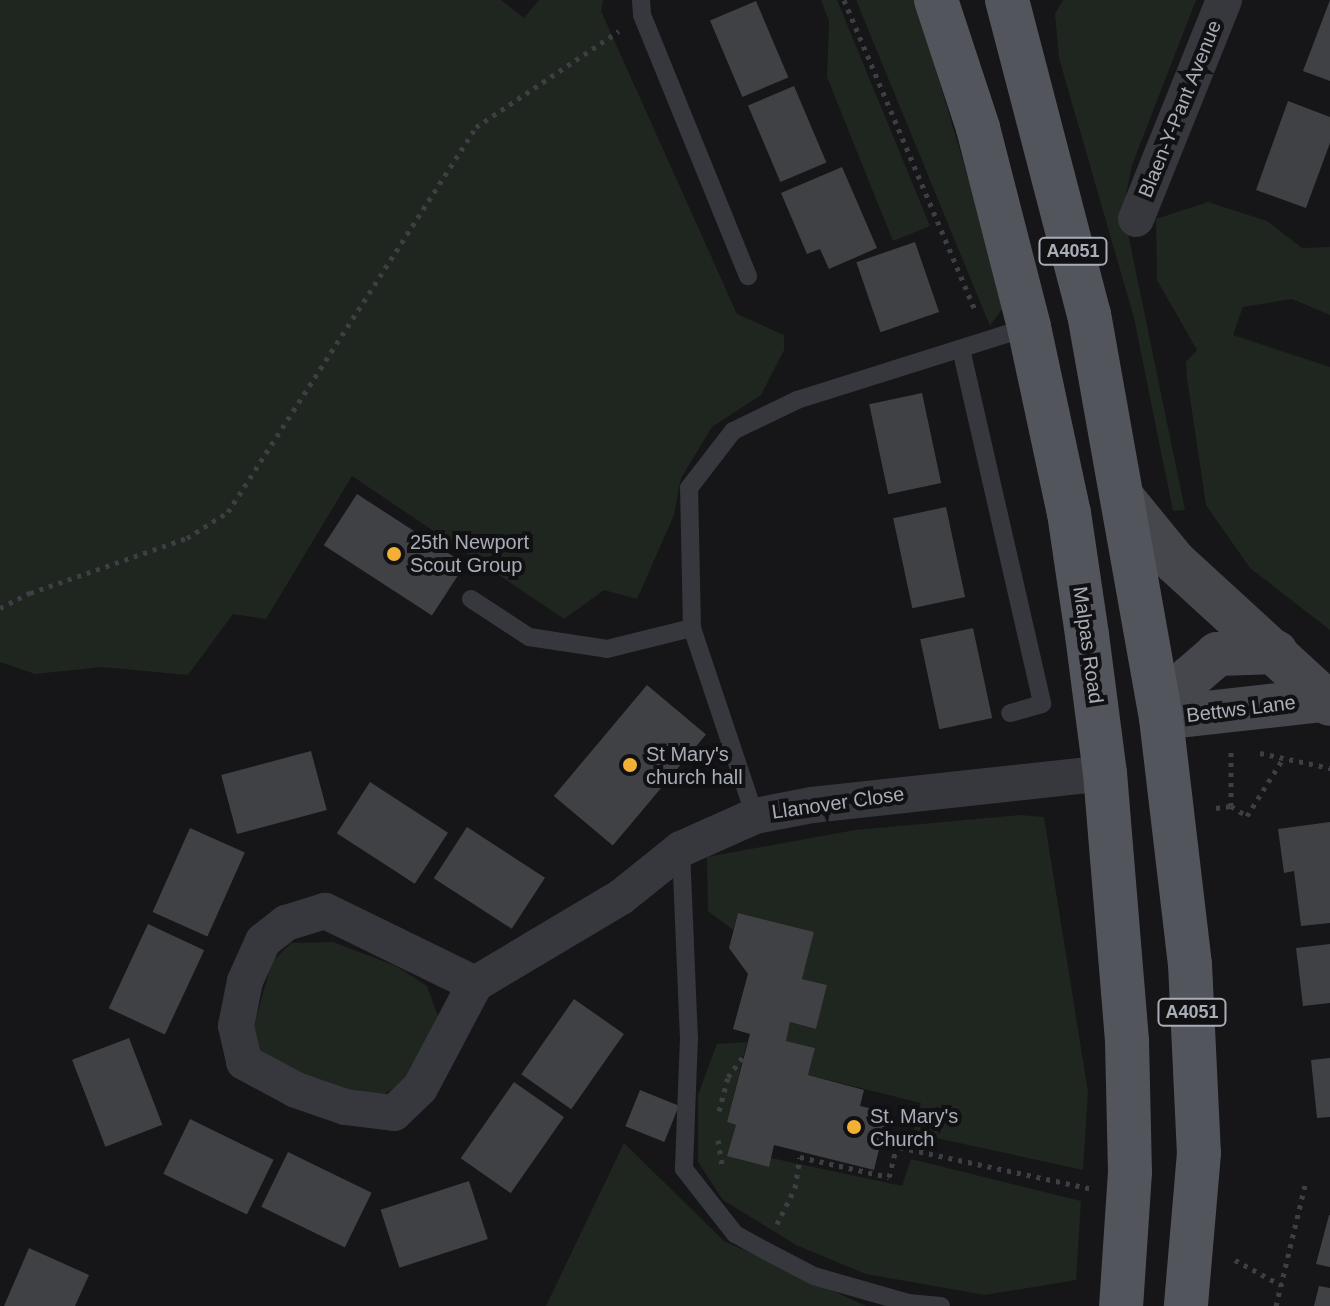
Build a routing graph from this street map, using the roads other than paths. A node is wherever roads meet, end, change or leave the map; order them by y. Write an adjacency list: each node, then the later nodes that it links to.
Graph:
1 (936, 0): 7 (main road, Malpas Road / A4051)
2 (1224, 0): 5 (street, Blaen-Y-Pant Avenue)
3 (1009, 1): 9 (main road, A4051)
4 (642, 8): 6 (lane)
5 (1136, 219)
6 (748, 276)
7 (1029, 327): 8 (lane); 13 (main road, Malpas Road / A4051)
8 (961, 349): 11 (lane); 15 (lane)
9 (1125, 501): 12 (street, Bettws Lane); 16 (main road, A4051)
10 (471, 599): 11 (lane)
11 (692, 628): 18 (lane)
12 (1276, 652): 14 (street, Bettws Lane); 16 (street, Bettws Lane)
13 (1093, 682): 16 (main road); 17 (main road, Malpas Road / A4051)
14 (1325, 702): 16 (street, Bettws Lane)
15 (1010, 713)
16 (1161, 718): 17 (main road); 23 (main road, A4051)
17 (1105, 773): 18 (street, Llanover Close); 22 (main road, Malpas Road / A4051)
18 (755, 816): 19 (street, Llanover Close)
19 (681, 849): 20 (street, Llanover Close); 21 (lane)
20 (475, 984): 20 (street)
21 (941, 1306)
22 (1121, 1306)
23 (1186, 1306)

